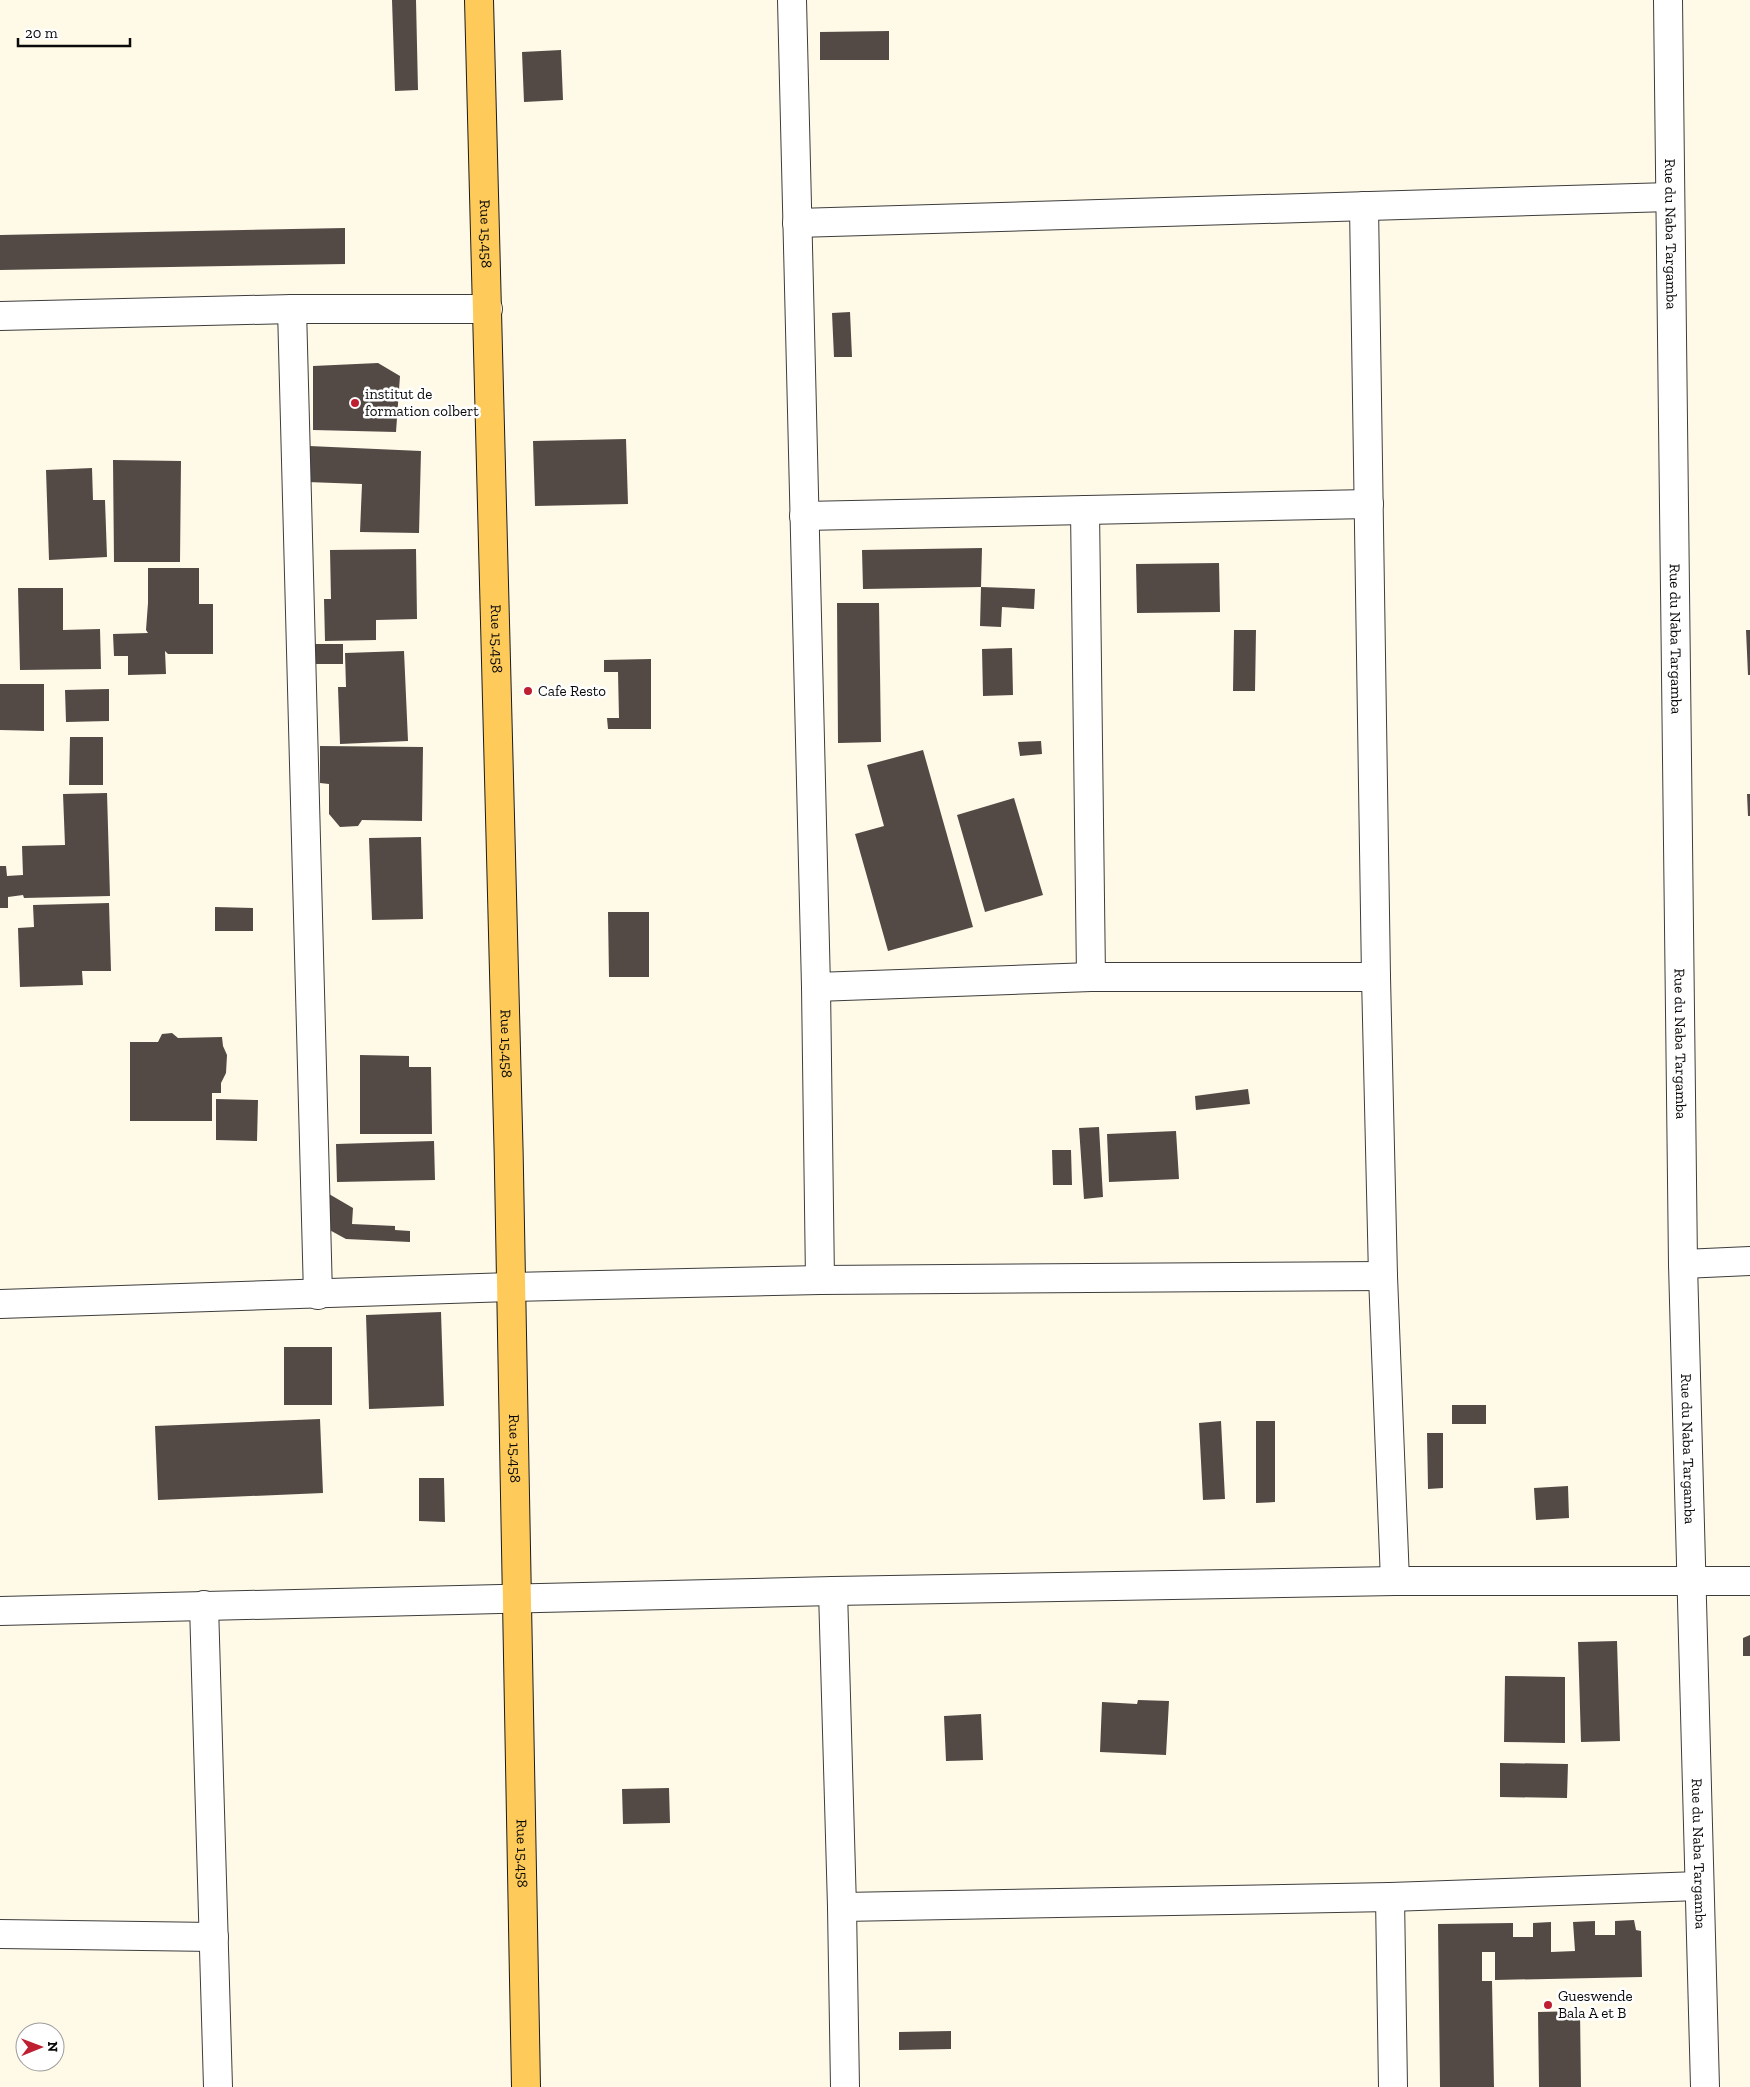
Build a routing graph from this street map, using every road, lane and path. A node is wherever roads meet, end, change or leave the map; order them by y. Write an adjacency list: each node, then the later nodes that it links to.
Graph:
1 (479, 0): 8 (main road, Rue 15.458)
2 (792, 0): 6 (street)
3 (1668, 0): 4 (street, Rue du Naba Targamba)
4 (1670, 197): 5 (street); 17 (street, Rue du Naba Targamba)
5 (1364, 206): 6 (street); 10 (street)
6 (798, 222): 12 (street)
7 (292, 309): 8 (street); 9 (street); 21 (street)
8 (488, 309): 20 (main road, Rue 15.458)
9 (0, 316)
10 (1369, 504): 11 (street); 13 (street)
11 (1085, 510): 12 (street); 14 (street)
12 (804, 516): 15 (street)
13 (1376, 977): 14 (street); 18 (street)
14 (1091, 978): 15 (street)
15 (816, 986): 19 (street)
16 (1750, 1261): 17 (street)
17 (1683, 1264): 25 (street, Rue du Naba Targamba)
18 (1383, 1276): 19 (street); 24 (street)
19 (820, 1280): 20 (street)
20 (512, 1287): 21 (street); 27 (main road, Rue 15.458)
21 (318, 1295): 22 (street)
22 (0, 1304)
23 (1750, 1580): 25 (street)
24 (1395, 1581): 25 (street); 26 (street)
25 (1690, 1582): 30 (street, Rue du Naba Targamba)
26 (833, 1591): 27 (street); 32 (street)
27 (518, 1599): 28 (street); 36 (main road, Rue 15.458)
28 (204, 1606): 29 (street); 34 (street)
29 (0, 1611)
30 (1699, 1886): 31 (street); 39 (street, Rue du Naba Targamba)
31 (1390, 1896): 32 (street); 38 (street)
32 (842, 1907): 37 (street)
33 (0, 1934): 34 (street)
34 (214, 1937): 35 (street)
35 (218, 2087)
36 (526, 2087)
37 (845, 2087)
38 (1393, 2087)
39 (1705, 2087)

